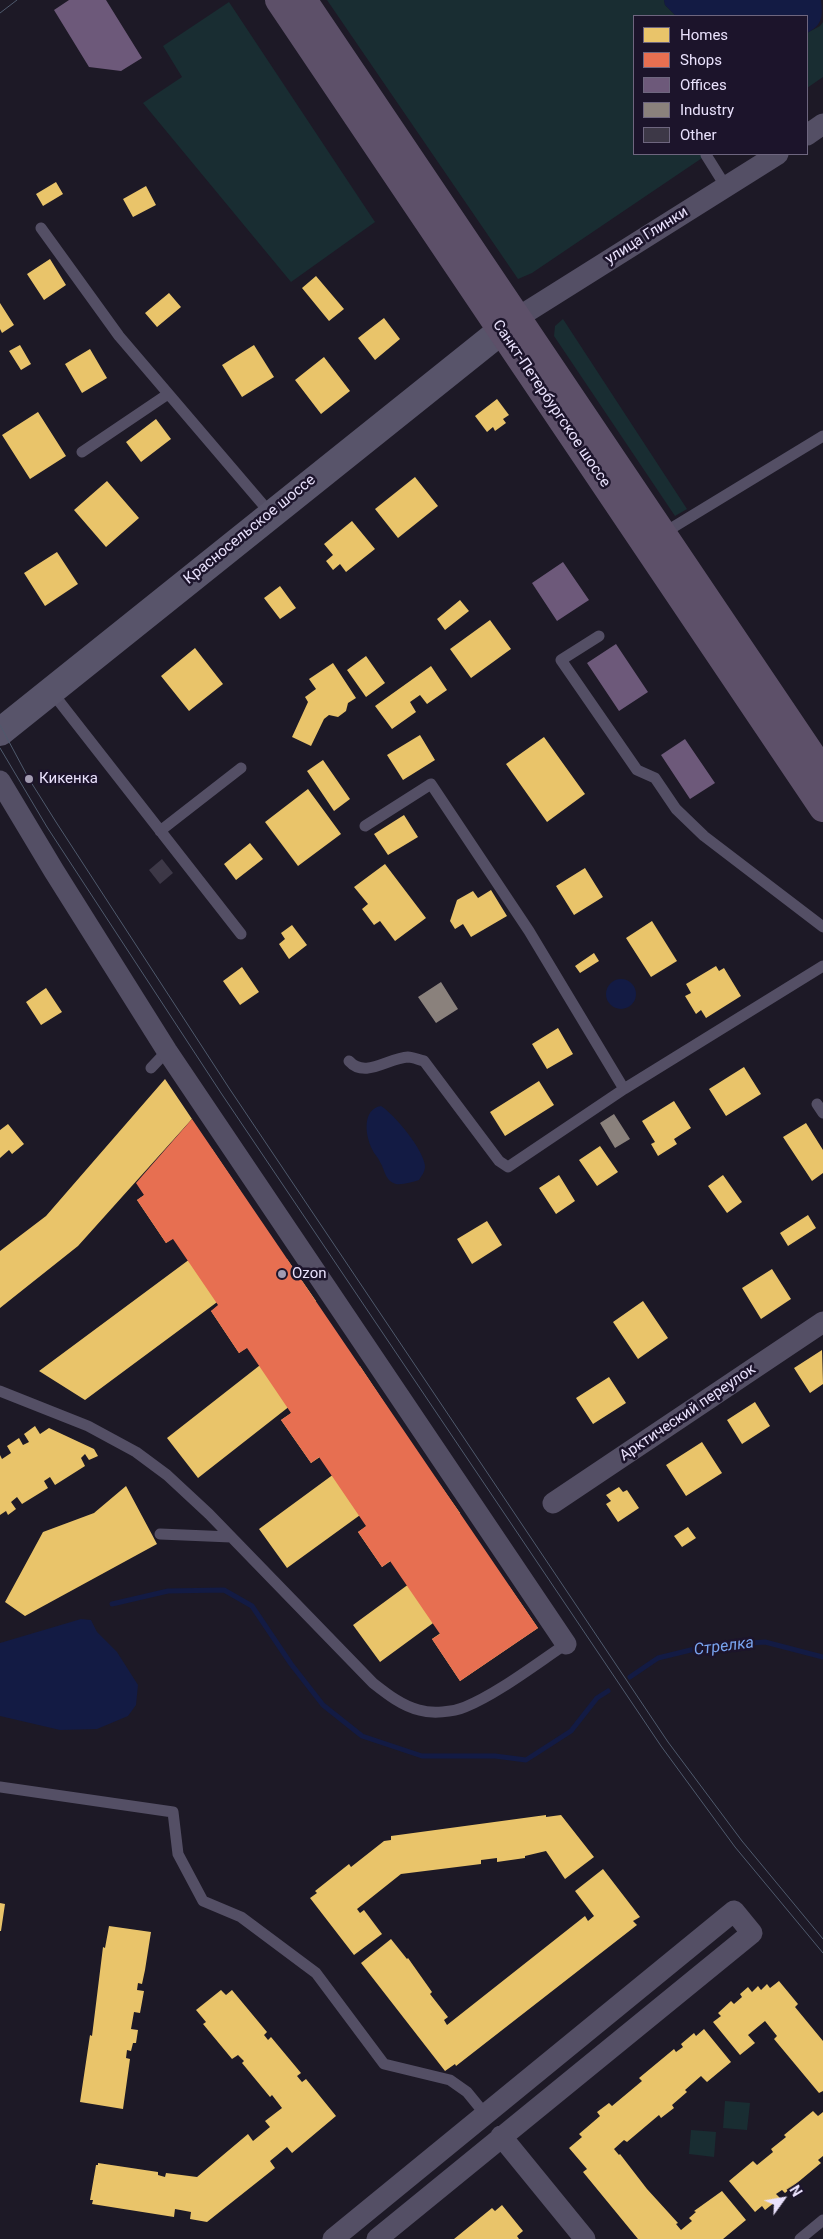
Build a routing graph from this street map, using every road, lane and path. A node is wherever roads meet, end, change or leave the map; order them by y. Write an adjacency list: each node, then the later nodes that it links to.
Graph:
1 (280, 0): 9 (main road, Санкт-Петербургское шоссе)
2 (303, 0): 9 (main road, Санкт-Петербургское шоссе)
3 (823, 124): 4 (street)
4 (808, 134)
5 (706, 155): 7 (lane)
6 (776, 155): 7 (street, улица Глинки)
7 (726, 187): 9 (street, улица Глинки)
8 (42, 228): 10 (lane)
9 (509, 324): 13 (main road, Красносельское шоссе); 14 (main road, Санкт-Петербургское шоссе); 21 (main road, Санкт-Петербургское шоссе)
10 (168, 394): 12 (lane); 13 (lane)
11 (823, 436): 14 (lane)
12 (82, 452)
13 (271, 514): 16 (main road, Красносельское шоссе)
14 (662, 534): 19 (main road, Санкт-Петербургское шоссе)
15 (599, 636): 24 (lane)
16 (51, 691): 17 (main road, Красносельское шоссе); 23 (lane)
17 (0, 732)
18 (241, 768): 23 (lane)
19 (823, 772)
20 (0, 781): 27 (street)
21 (823, 808)
22 (365, 826): 30 (lane)
23 (160, 831): 25 (lane)
24 (823, 927)
25 (241, 934)
26 (823, 966): 30 (lane)
27 (167, 1051): 29 (lane); 36 (street)
28 (349, 1061): 30 (lane)
29 (151, 1068)
30 (624, 1089)
31 (823, 1322): 33 (street, Арктический переулок)
32 (0, 1391): 35 (lane)
33 (553, 1503)
34 (160, 1534): 35 (lane)
35 (231, 1537): 36 (lane)
36 (566, 1644)
37 (0, 1787): 38 (lane)
38 (485, 2114): 39 (street); 41 (street)
39 (501, 2136): 42 (street); 43 (street)
40 (823, 2220): 44 (lane)
41 (332, 2239)
42 (377, 2239)
43 (585, 2239)
44 (800, 2239)

